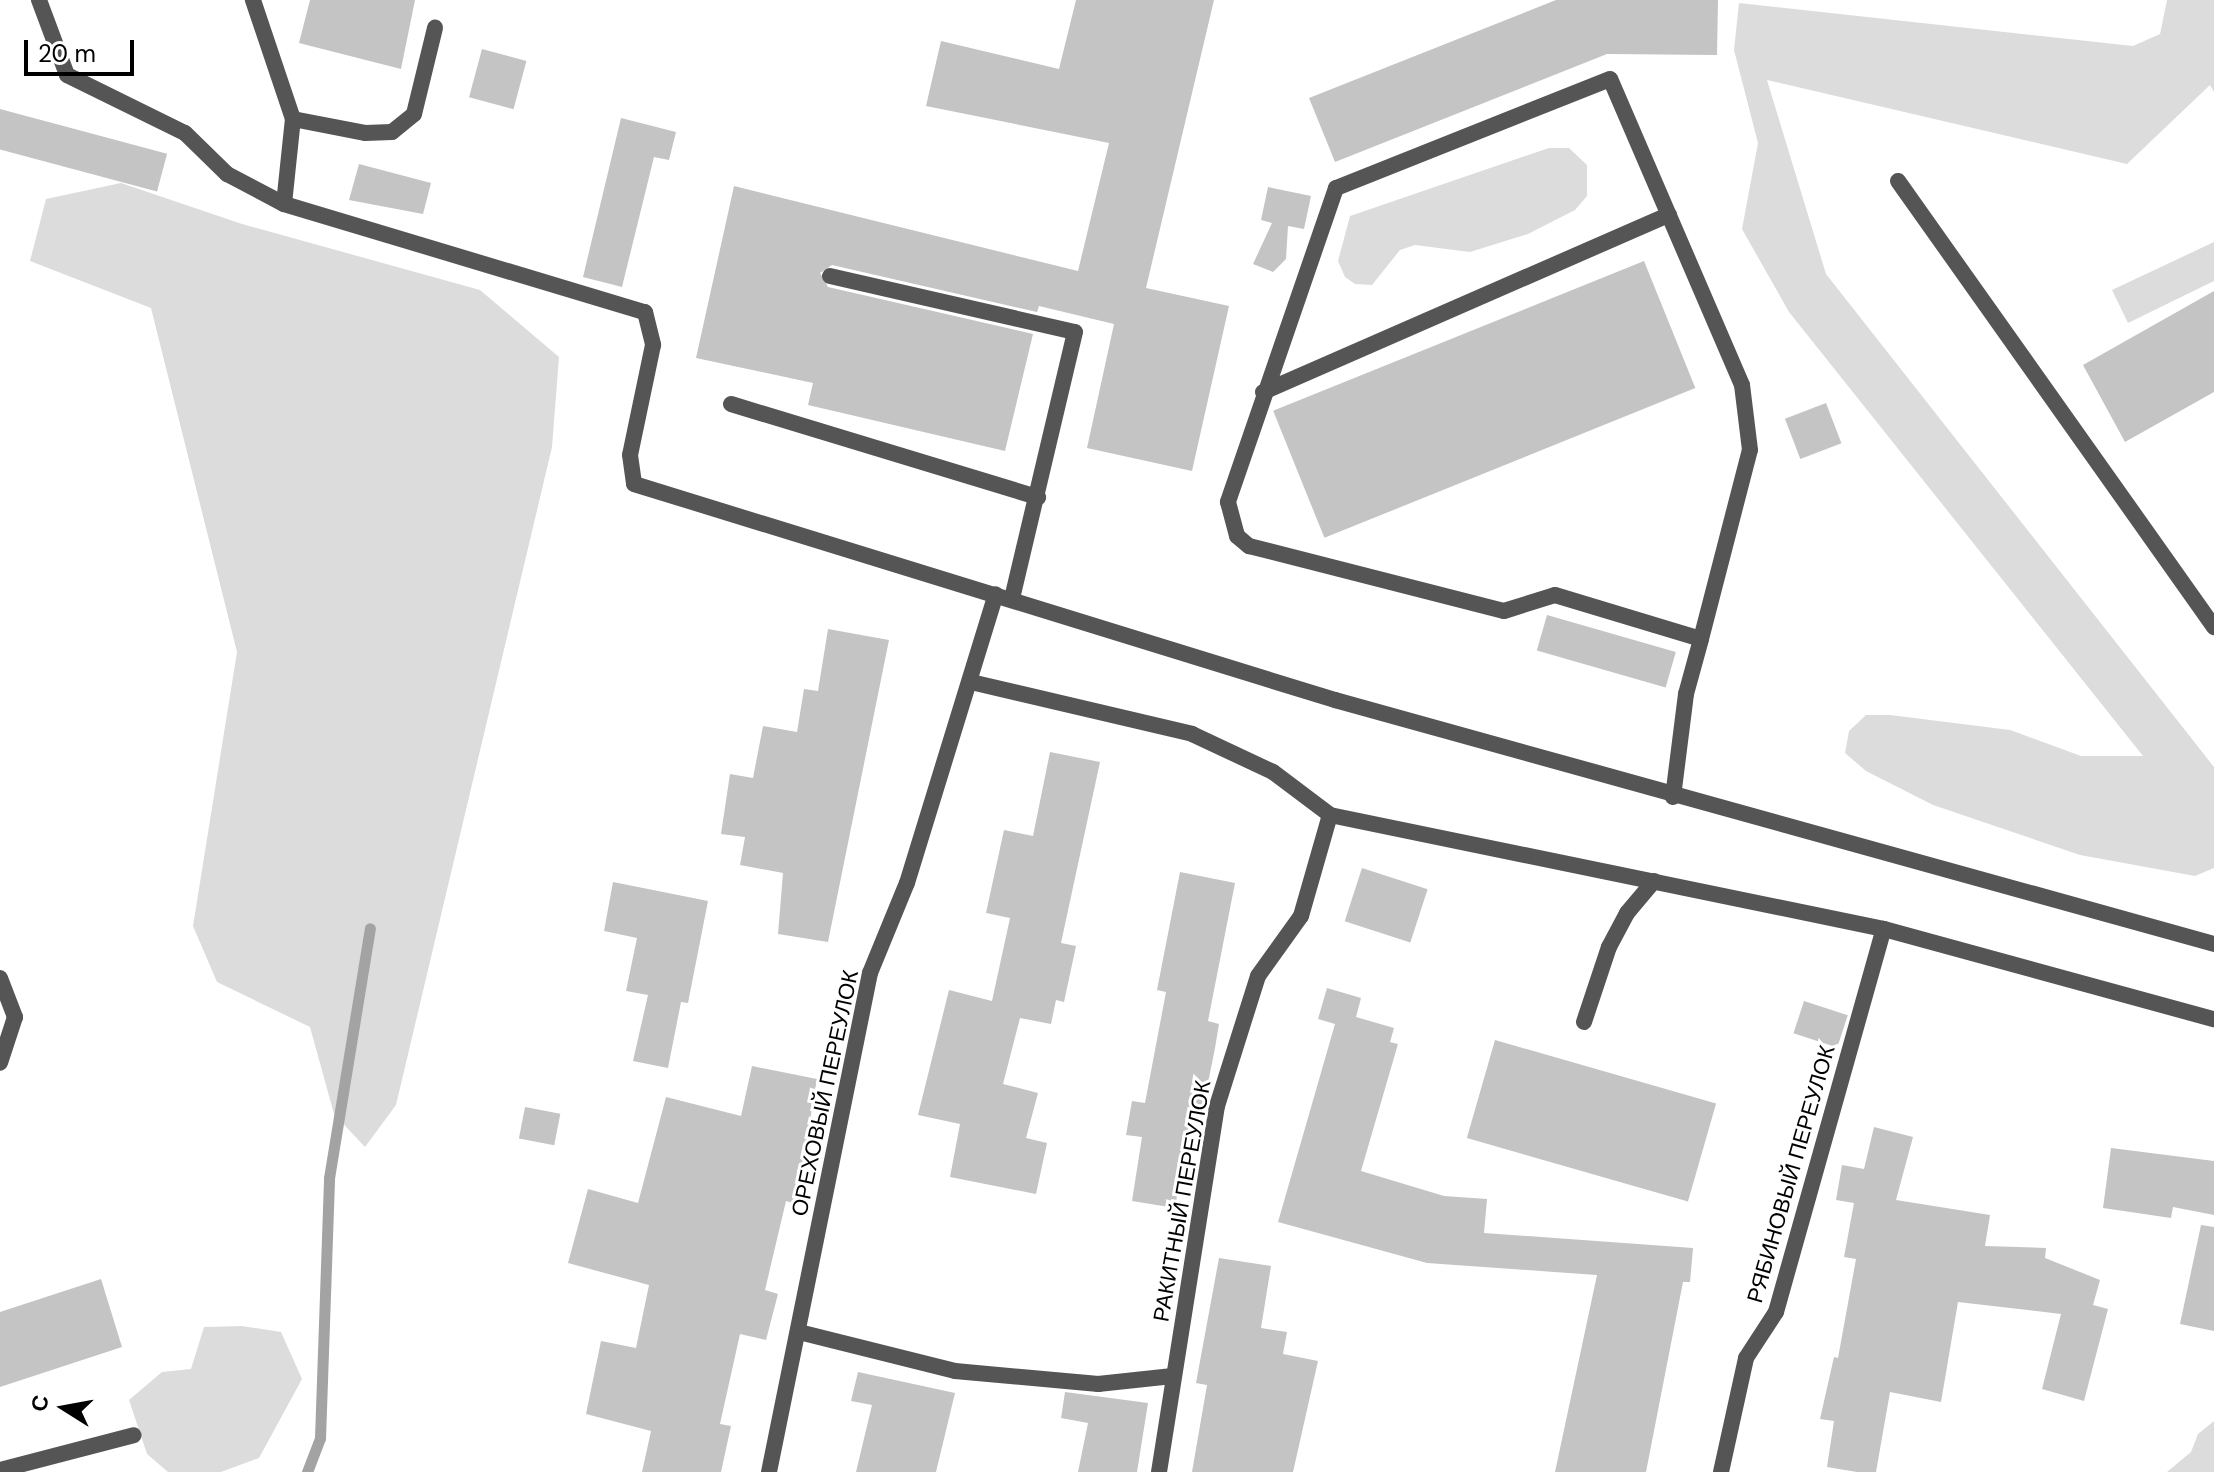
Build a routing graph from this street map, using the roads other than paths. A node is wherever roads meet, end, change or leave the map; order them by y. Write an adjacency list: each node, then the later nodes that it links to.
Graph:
1 (39, 0): 6 (street)
2 (253, 0): 4 (street)
3 (435, 28): 4 (street)
4 (293, 119): 6 (street)
5 (1898, 181): 13 (street)
6 (284, 204): 12 (street)
7 (1669, 215): 9 (street); 9 (street); 14 (street)
8 (830, 276): 11 (street, ОРЕХОВЫЙ ПЕРЕУЛОК)
9 (1263, 392): 14 (street)
10 (731, 404): 11 (street)
11 (1038, 497): 12 (street, ОРЕХОВЫЙ ПЕРЕУЛОК)
12 (1004, 597): 15 (street, ОРЕХОВЫЙ ПЕРЕУЛОК); 16 (street)
13 (2213, 622)
14 (1701, 639): 16 (street)
15 (971, 682): 17 (street); 25 (street, ОРЕХОВЫЙ ПЕРЕУЛОК)
16 (1673, 797): 20 (street)
17 (1330, 815): 18 (street); 26 (street, РАКИТНЫЙ ПЕРЕУЛОК)
18 (1654, 881): 19 (street); 23 (street)
19 (1884, 929): 22 (street); 31 (street, РЯБИНОВЫЙ ПЕРЕУЛОК)
20 (2214, 944)
21 (0, 978): 24 (street)
22 (2214, 1019)
23 (1584, 1022)
24 (0, 1063)
25 (799, 1332): 26 (street); 29 (street, ОРЕХОВЫЙ ПЕРЕУЛОК)
26 (1173, 1376): 30 (street, РАКИТНЫЙ ПЕРЕУЛОК)
27 (134, 1435): 28 (street)
28 (0, 1470)
29 (769, 1472)
30 (1159, 1472)
31 (1721, 1472)

